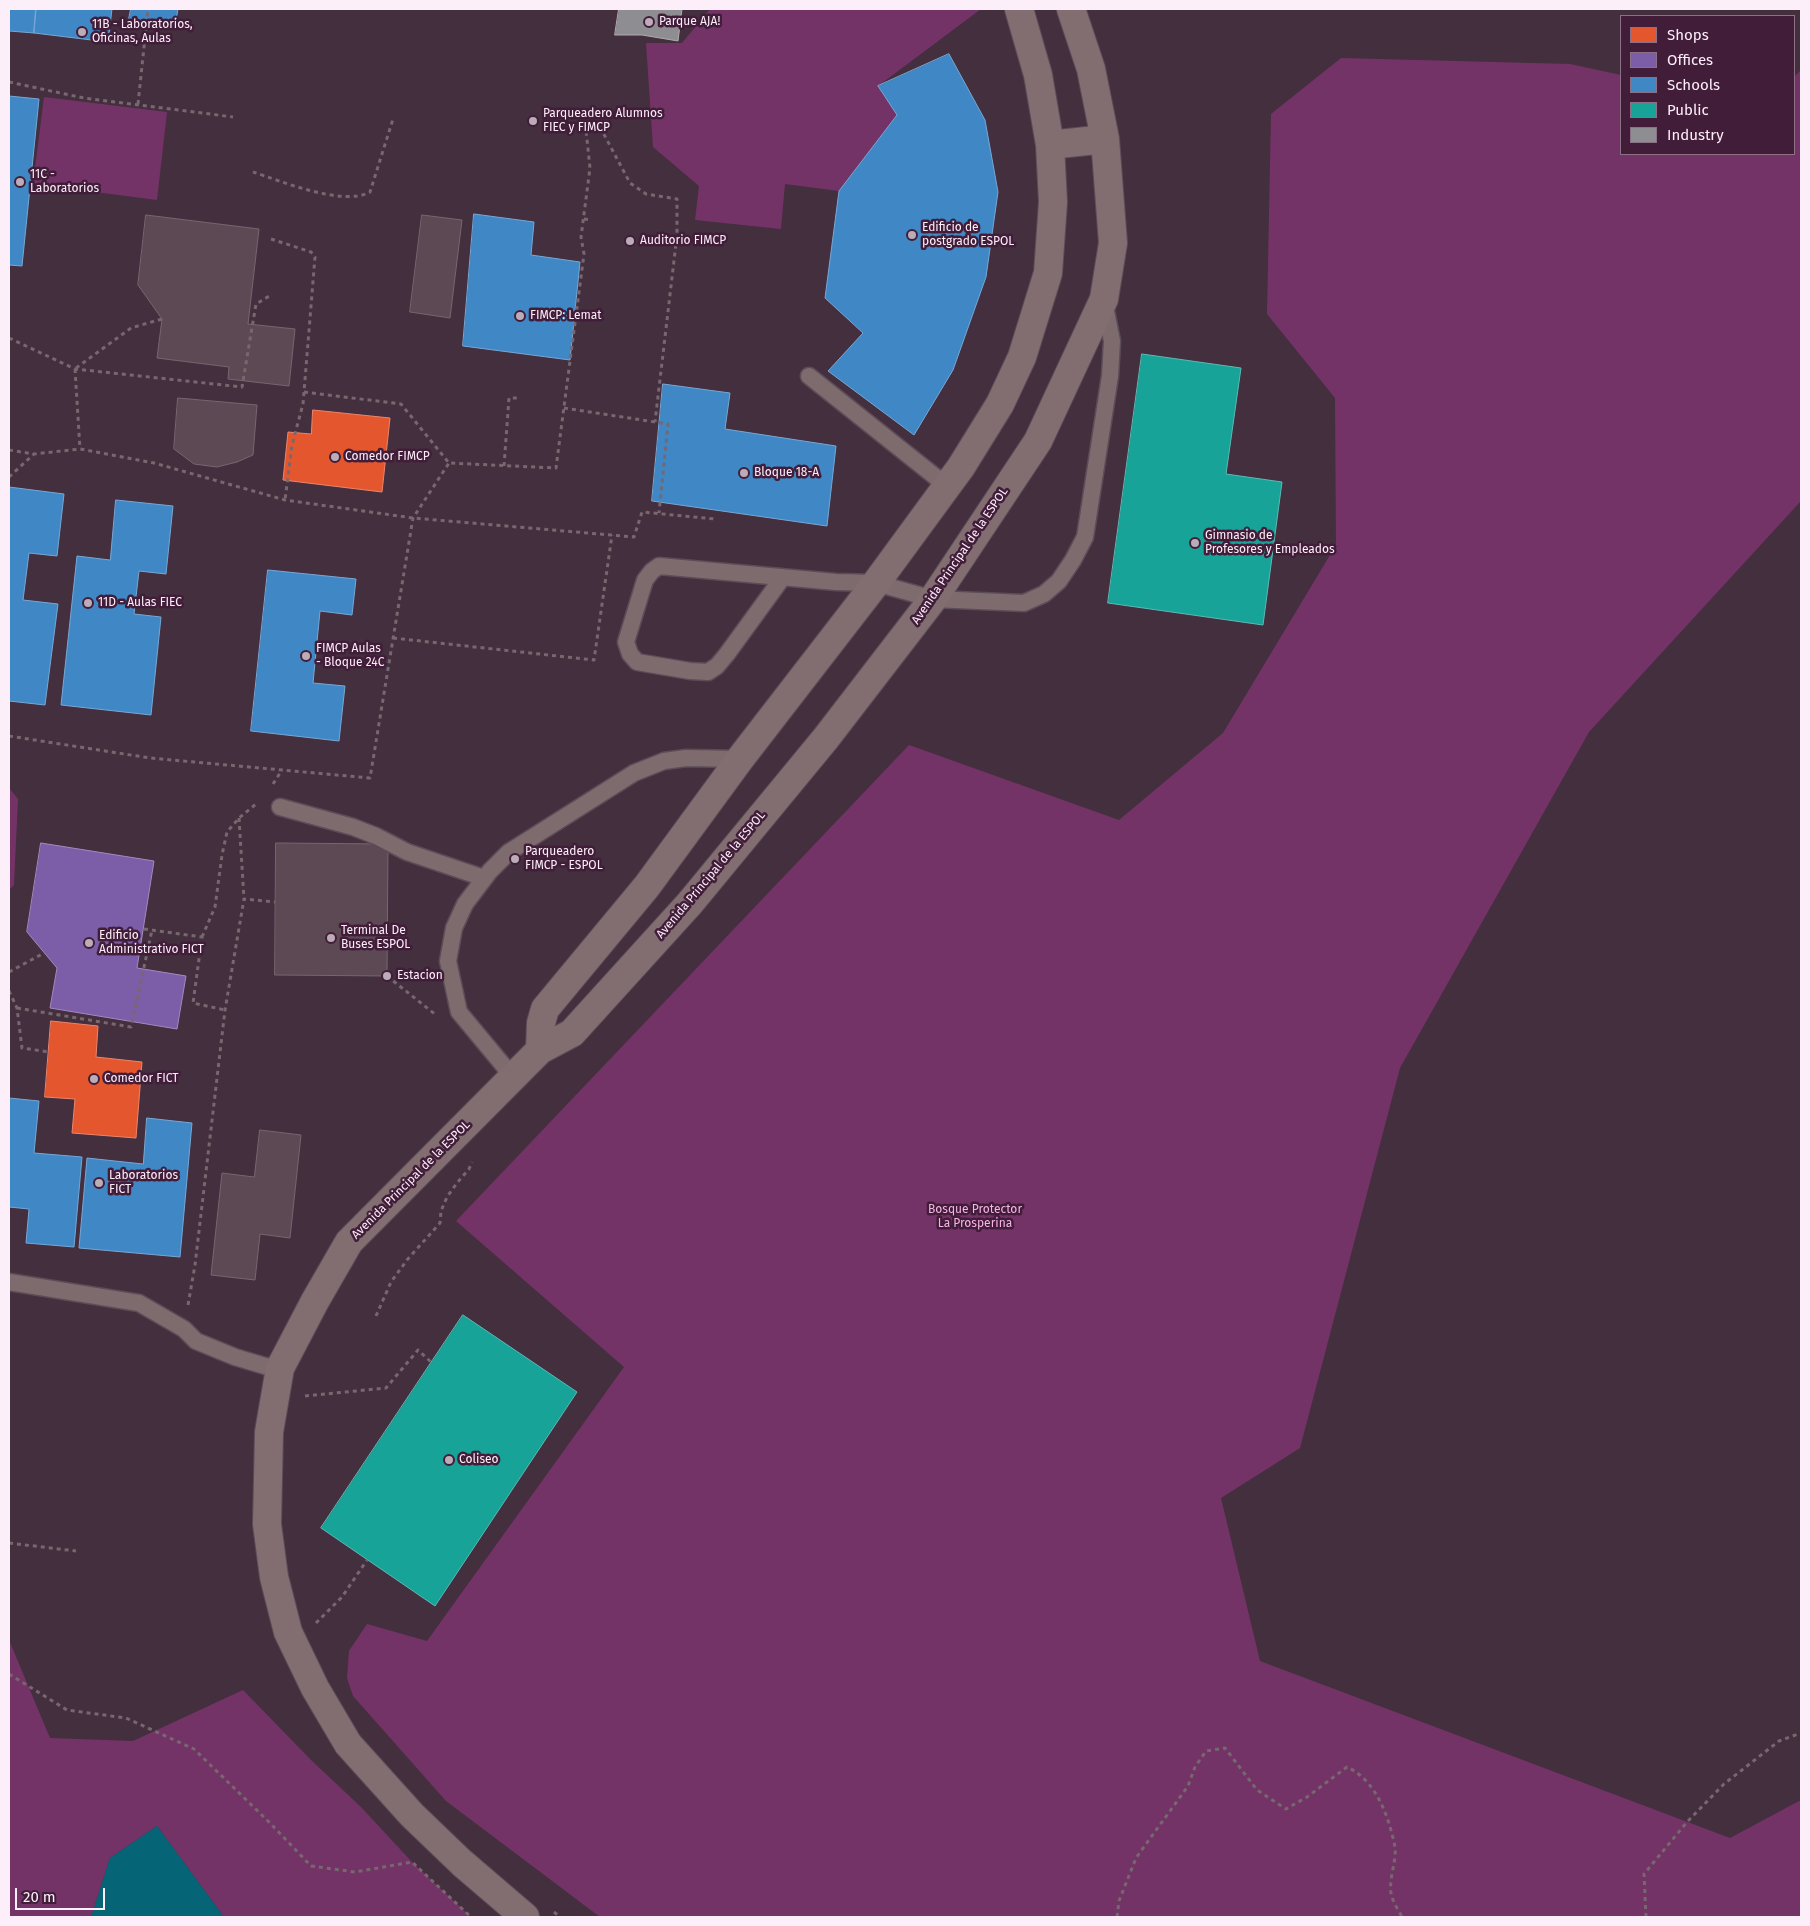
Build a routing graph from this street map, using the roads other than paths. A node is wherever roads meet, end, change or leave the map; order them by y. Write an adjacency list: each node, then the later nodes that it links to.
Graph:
1 (1019, 9): 4 (street)
2 (1071, 9): 3 (street, Avenida Principal de la ESPOL)
3 (1105, 140): 4 (street); 5 (street, Avenida Principal de la ESPOL)
4 (1050, 145): 7 (street)
5 (1104, 299): 10 (street, Avenida Principal de la ESPOL); 10 (lane)
6 (809, 376): 7 (lane)
7 (946, 486): 9 (street)
8 (782, 577): 8 (lane); 9 (lane)
9 (876, 583): 10 (lane); 11 (street)
10 (933, 599): 14 (street, Avenida Principal de la ESPOL)
11 (740, 759): 13 (lane); 14 (street)
12 (280, 807): 13 (lane)
13 (484, 878): 15 (lane)
14 (540, 1050): 15 (street, Avenida Principal de la ESPOL)
15 (513, 1077): 17 (street, Avenida Principal de la ESPOL)
16 (9, 1282): 17 (lane)
17 (280, 1368): 18 (street, Avenida Principal de la ESPOL)
18 (525, 1917)

